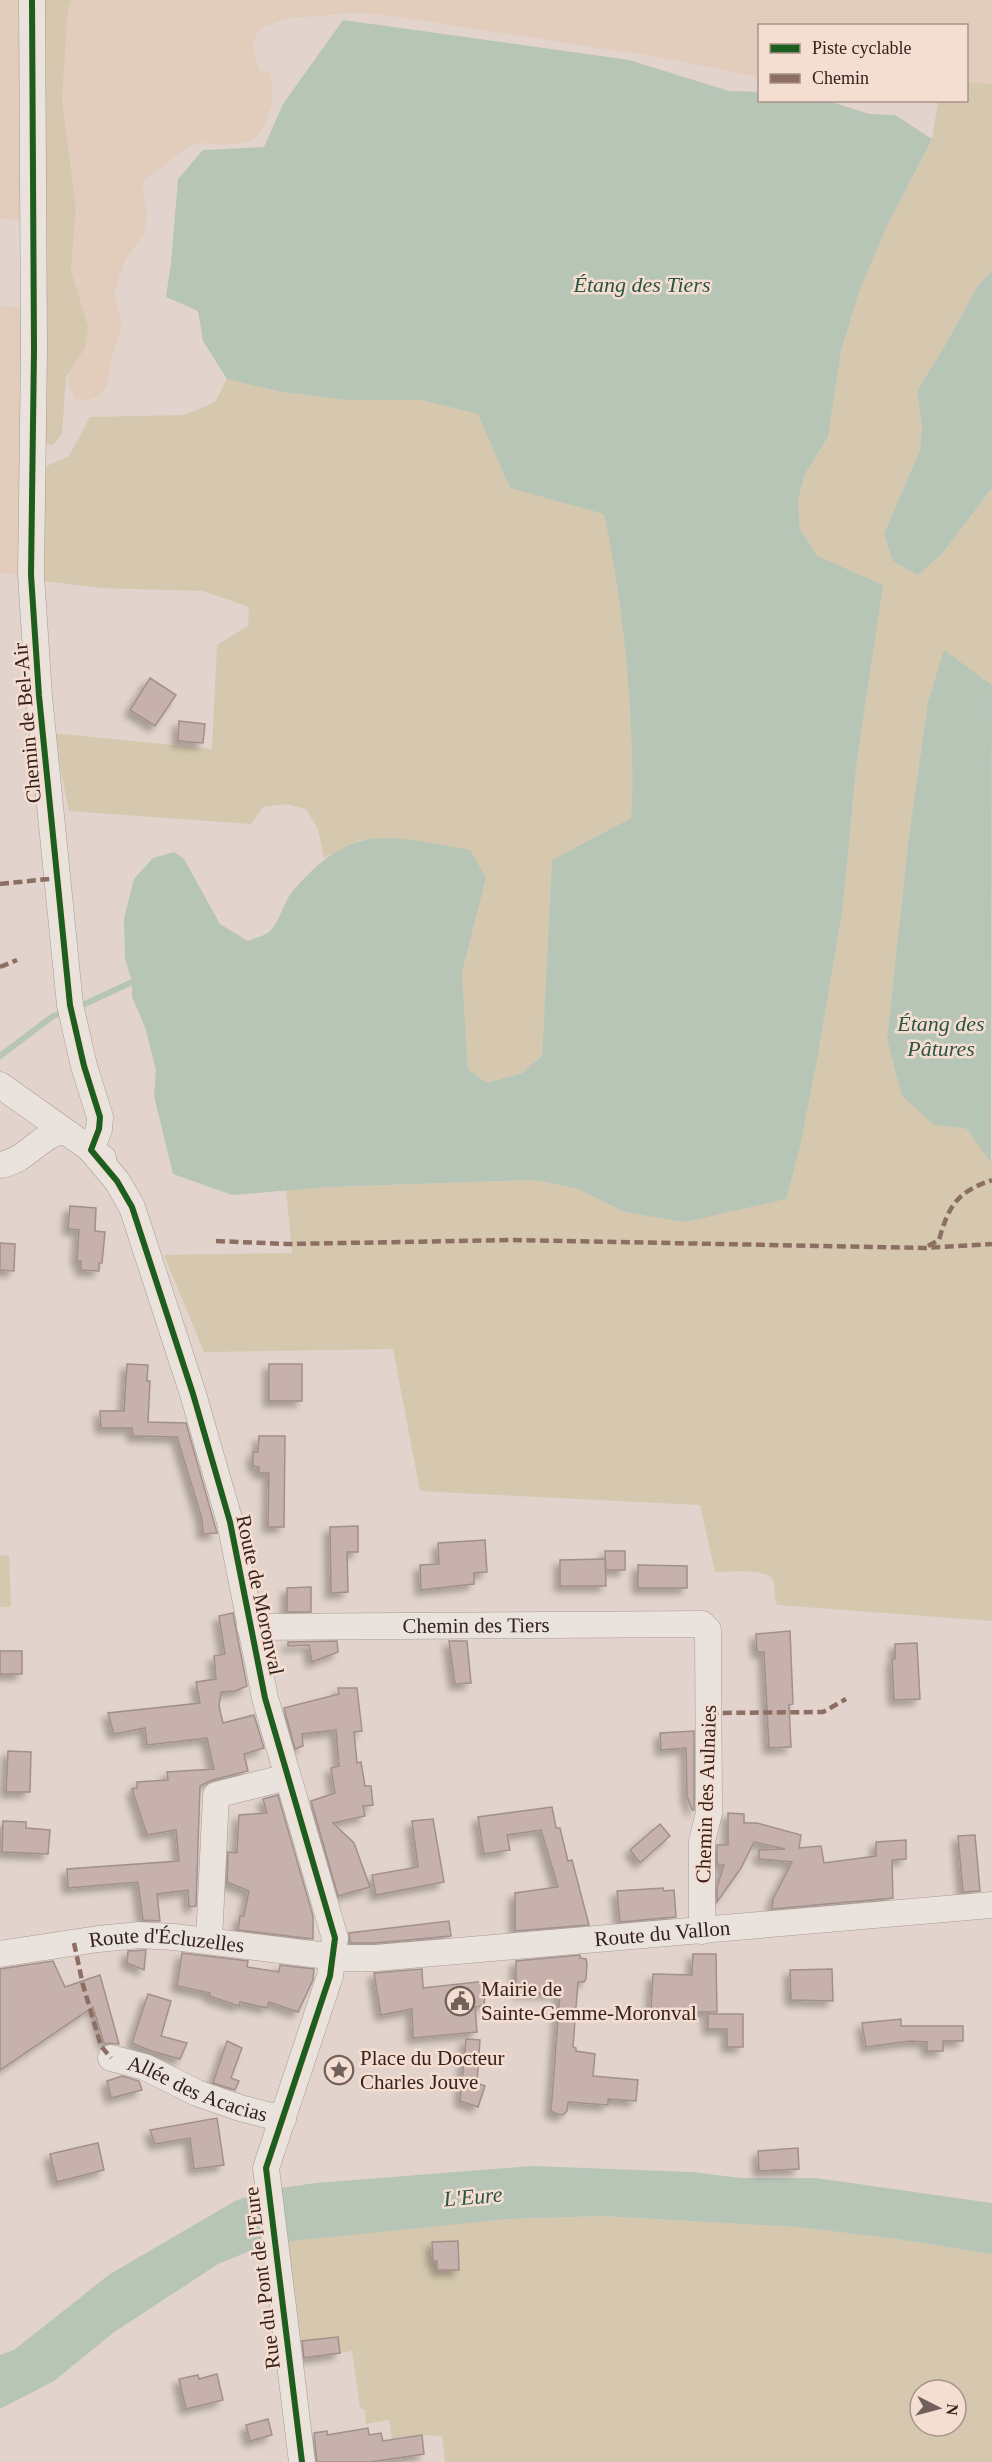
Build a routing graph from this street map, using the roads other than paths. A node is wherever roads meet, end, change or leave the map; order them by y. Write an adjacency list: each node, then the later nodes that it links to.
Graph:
1 (32, 0): 4 (street, Chemin de Bel-Air)
2 (0, 1085): 3 (street, Route de Moronval)
3 (64, 1131): 4 (street, Route de Moronval); 5 (street)
4 (91, 1150): 7 (street, Route de Moronval)
5 (0, 1165)
6 (702, 1624): 7 (street, Chemin des Tiers); 10 (street, Chemin des Aulnaies)
7 (250, 1627): 8 (street, Route de Moronval)
8 (287, 1777): 11 (street); 13 (street, Route de Moronval)
9 (992, 1905): 10 (street, Route du Vallon)
10 (702, 1931): 13 (street, Route du Vallon)
11 (209, 1941): 12 (street, Route d'Écluzelles); 13 (street, Route d'Écluzelles)
12 (0, 1954)
13 (334, 1956): 15 (street, Rue du Pont de l'Eure)
14 (111, 2058): 15 (street, Allée des Acacias)
15 (283, 2119): 16 (street, Rue du Pont de l'Eure)
16 (302, 2462)

